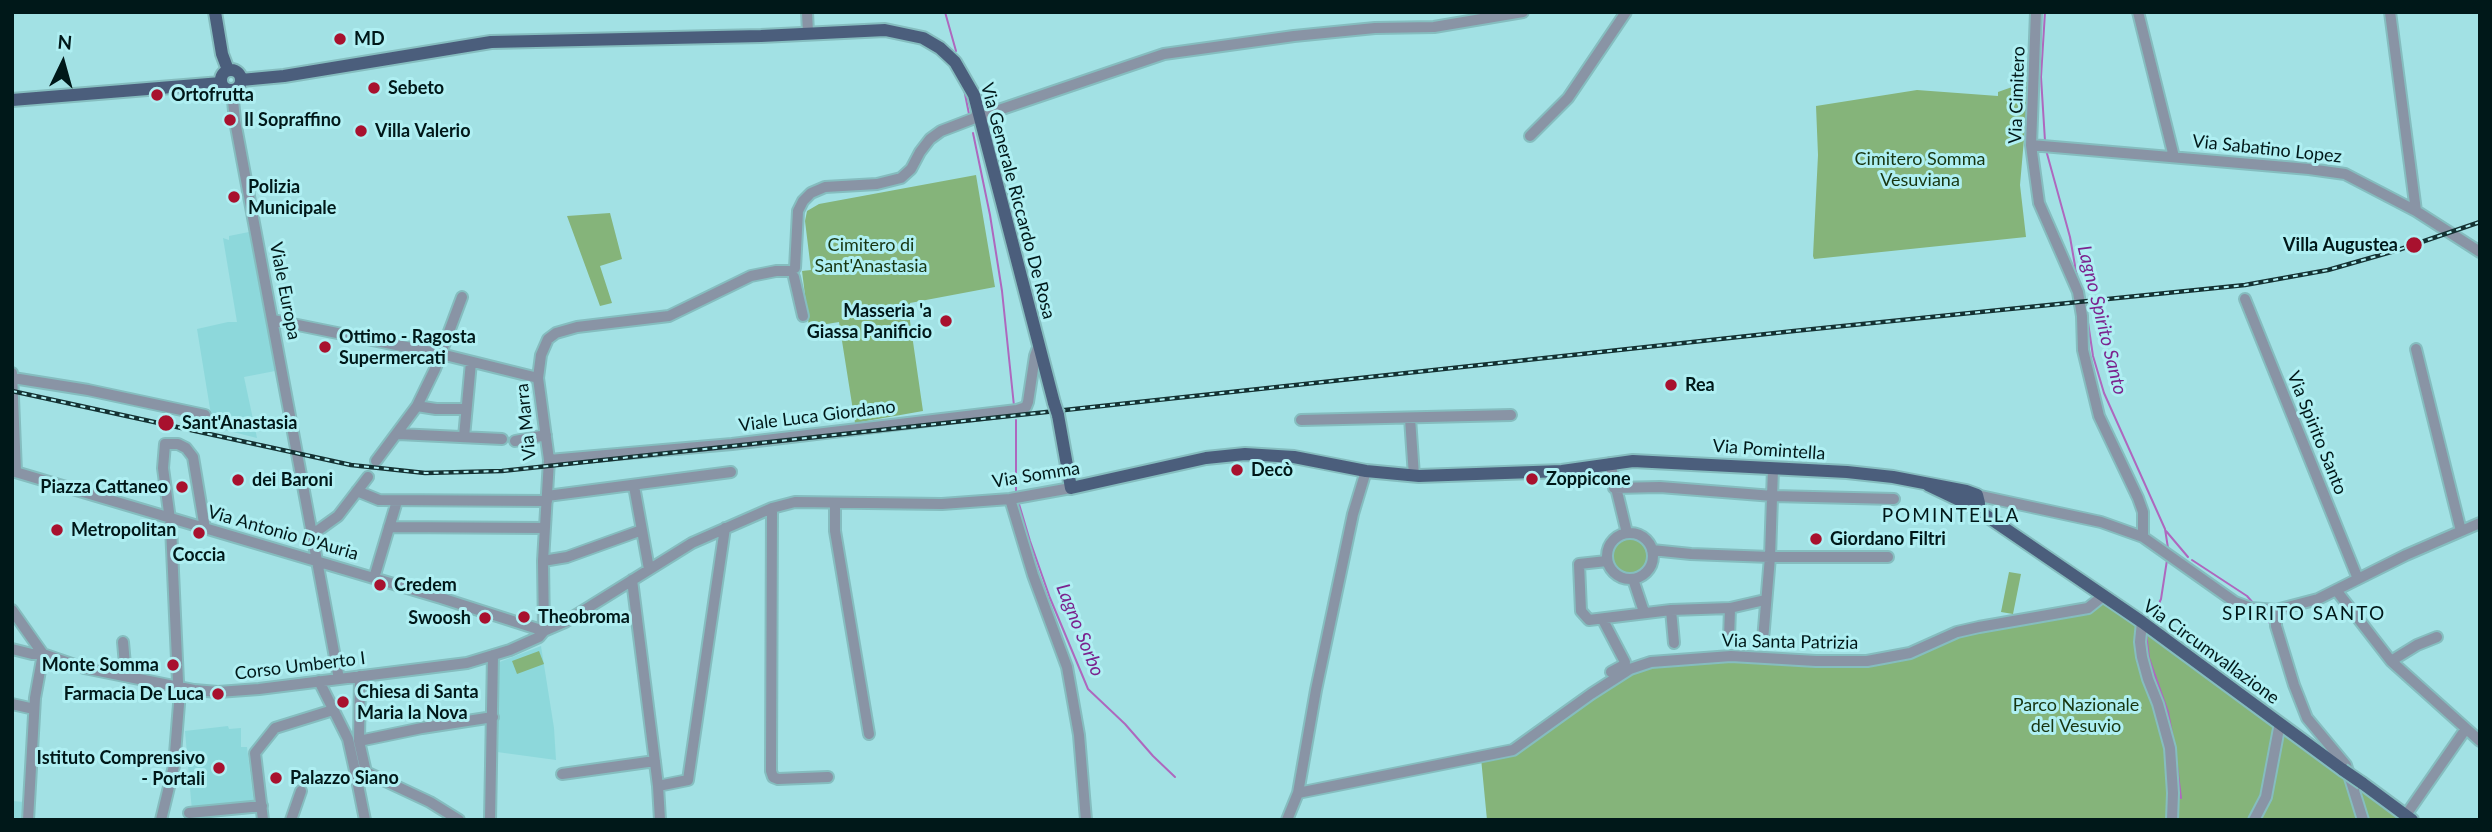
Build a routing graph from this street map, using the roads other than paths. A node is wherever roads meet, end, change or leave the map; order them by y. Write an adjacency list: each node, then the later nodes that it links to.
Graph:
1 (215, 12): 9 (main road)
2 (807, 12): 8 (street)
3 (1523, 12): 13 (street)
4 (1626, 12): 14 (street)
5 (2036, 12): 15 (street, Via Cimitero)
6 (2138, 12): 16 (street)
7 (2390, 12): 17 (street)
8 (808, 33): 10 (main road, Via Generale Riccardo De Rosa); 13 (main road, Via Generale Riccardo De Rosa)
9 (228, 70): 10 (main road); 11 (main road)
10 (241, 80): 11 (main road)
11 (226, 86): 12 (main road); 23 (street, Viale Europa)
12 (12, 100)
13 (981, 120): 19 (street); 24 (main road, Via Generale Riccardo De Rosa)
14 (1530, 136)
15 (2031, 145): 16 (street, Via Sabatino Lopez); 74 (street, Via Cimitero)
16 (2174, 157): 17 (street, Via Sabatino Lopez)
17 (2416, 211): 18 (street, Via Sabatino Lopez)
18 (2480, 252)
19 (793, 272): 22 (street); 30 (street, Via Marra)
20 (462, 297): 26 (street)
21 (2245, 299): 84 (street, Via Spirito Santo)
22 (803, 316)
23 (273, 320): 26 (street); 73 (street, Viale Europa)
24 (1039, 345): 42 (street, Viale Luca Giordano); 53 (main road, Via Generale Riccardo De Rosa)
25 (2416, 349): 71 (street)
26 (441, 354): 27 (street); 31 (street)
27 (471, 362): 30 (street); 32 (street)
28 (12, 372): 29 (street)
29 (13, 378): 33 (street); 46 (street)
30 (538, 378): 38 (street, Via Marra)
31 (417, 406): 32 (street); 37 (street)
32 (467, 409): 39 (street)
33 (205, 415)
34 (1511, 415): 35 (street)
35 (1410, 418): 36 (street); 50 (street)
36 (1301, 421)
37 (398, 434): 39 (street); 43 (street)
38 (546, 435): 41 (street); 42 (street, Via Marra)
39 (464, 437): 40 (street)
40 (502, 439)
41 (515, 441)
42 (549, 460): 57 (street, Via Marra)
43 (376, 461)
44 (1610, 463): 45 (main road, Via Pomintella); 48 (main road, Via Pomintella); 54 (street)
45 (1773, 468): 56 (street); 60 (main road, Via Pomintella)
46 (14, 471): 64 (street, Via Antonio D'Auria)
47 (1366, 471): 50 (main road, Via Somma); 53 (main road, Via Somma); 127 (street)
48 (1562, 471): 50 (main road, Via Somma)
49 (731, 472): 52 (street)
50 (1414, 475)
51 (368, 477): 55 (street)
52 (635, 486): 57 (street); 70 (street)
53 (1071, 488): 58 (street, Via Somma)
54 (1614, 488): 56 (street); 72 (street)
55 (357, 491): 61 (street); 73 (street)
56 (1773, 496): 59 (street); 76 (street)
57 (547, 498): 61 (street); 67 (street, Via Marra)
58 (1010, 499): 62 (street, Via Somma); 138 (street)
59 (1894, 499)
60 (1975, 500): 74 (street, Via Pomintella); 87 (main road, Via Circumvallazione)
61 (397, 501): 66 (street)
62 (835, 503): 63 (street, Via Somma); 118 (street)
63 (772, 508): 68 (street, Via Somma); 124 (street)
64 (169, 517): 69 (street, Via Antonio D'Auria); 69 (street); 111 (street)
65 (2480, 523): 71 (street)
66 (389, 527): 67 (street); 82 (street)
67 (545, 528): 79 (street, Via Marra)
68 (725, 528): 81 (street, Via Somma); 125 (street)
69 (205, 529): 78 (street, Via Antonio D'Auria)
70 (642, 530): 79 (street); 81 (street)
71 (2461, 531): 84 (street)
72 (1627, 533): 75 (street); 80 (street)
73 (313, 534): 78 (street, Viale Europa)
74 (2143, 537): 92 (street)
75 (1652, 550): 76 (street); 83 (street)
76 (1770, 557): 77 (street); 88 (street)
77 (1888, 557)
78 (317, 561): 82 (street, Via Antonio D'Auria); 109 (street, Viale Europa)
79 (543, 561): 96 (street, Via Marra)
80 (1607, 561): 83 (street); 94 (street)
81 (649, 569): 85 (street, Via Somma)
82 (374, 578): 96 (street, Via Antonio D'Auria)
83 (1633, 579): 93 (street)
84 (2358, 579): 86 (street)
85 (632, 580): 96 (street, Via Somma); 121 (street)
86 (2336, 590): 92 (street); 105 (street)
87 (2103, 596): 95 (main road, Via Circumvallazione); 127 (street, Via Santa Patrizia)
88 (1765, 600): 89 (street); 99 (street)
89 (1730, 608): 91 (street); 98 (street)
90 (12, 610): 103 (street)
91 (1671, 610): 93 (street); 101 (street)
92 (2276, 610): 142 (street)
93 (1644, 612): 94 (street)
94 (1603, 620): 106 (street)
95 (2142, 622): 116 (main road, Via Circumvallazione); 140 (street)
96 (544, 631): 104 (street, Corso Umberto I)
97 (2437, 637): 105 (street)
98 (1729, 639)
99 (1763, 640)
100 (123, 642): 107 (street)
101 (1674, 643)
102 (12, 649): 103 (street, Corso Umberto I)
103 (43, 654): 107 (street, Corso Umberto I); 113 (street)
104 (493, 655): 108 (street, Corso Umberto I); 115 (street)
105 (2391, 661): 117 (street)
106 (1611, 672)
107 (126, 676): 111 (street, Corso Umberto I)
108 (360, 676): 109 (street, Corso Umberto I); 119 (street)
109 (339, 679): 110 (street, Corso Umberto I)
110 (318, 681): 111 (street, Corso Umberto I); 114 (street)
111 (179, 687): 133 (street)
112 (12, 704): 113 (street)
113 (34, 709): 132 (street)
114 (333, 710): 119 (street); 129 (street)
115 (493, 717): 119 (street); 136 (street)
116 (2280, 723): 131 (main road, Via Circumvallazione, bridge); 141 (street)
117 (2465, 730): 120 (street); 131 (street)
118 (869, 734)
119 (353, 740): 122 (street)
120 (2480, 741)
121 (655, 761): 123 (street); 125 (street)
122 (361, 774): 134 (street); 135 (street)
123 (562, 774)
124 (828, 778)
125 (658, 786): 137 (street)
126 (301, 791): 130 (street)
127 (1298, 793): 139 (street)
128 (189, 813): 129 (street)
129 (262, 814)
130 (291, 817)
131 (2409, 817)
132 (28, 820)
133 (161, 820)
134 (365, 820)
135 (459, 820)
136 (490, 820)
137 (660, 820)
138 (1086, 820)
139 (1287, 820)
140 (2172, 820)
141 (2254, 820)
142 (2362, 820)

